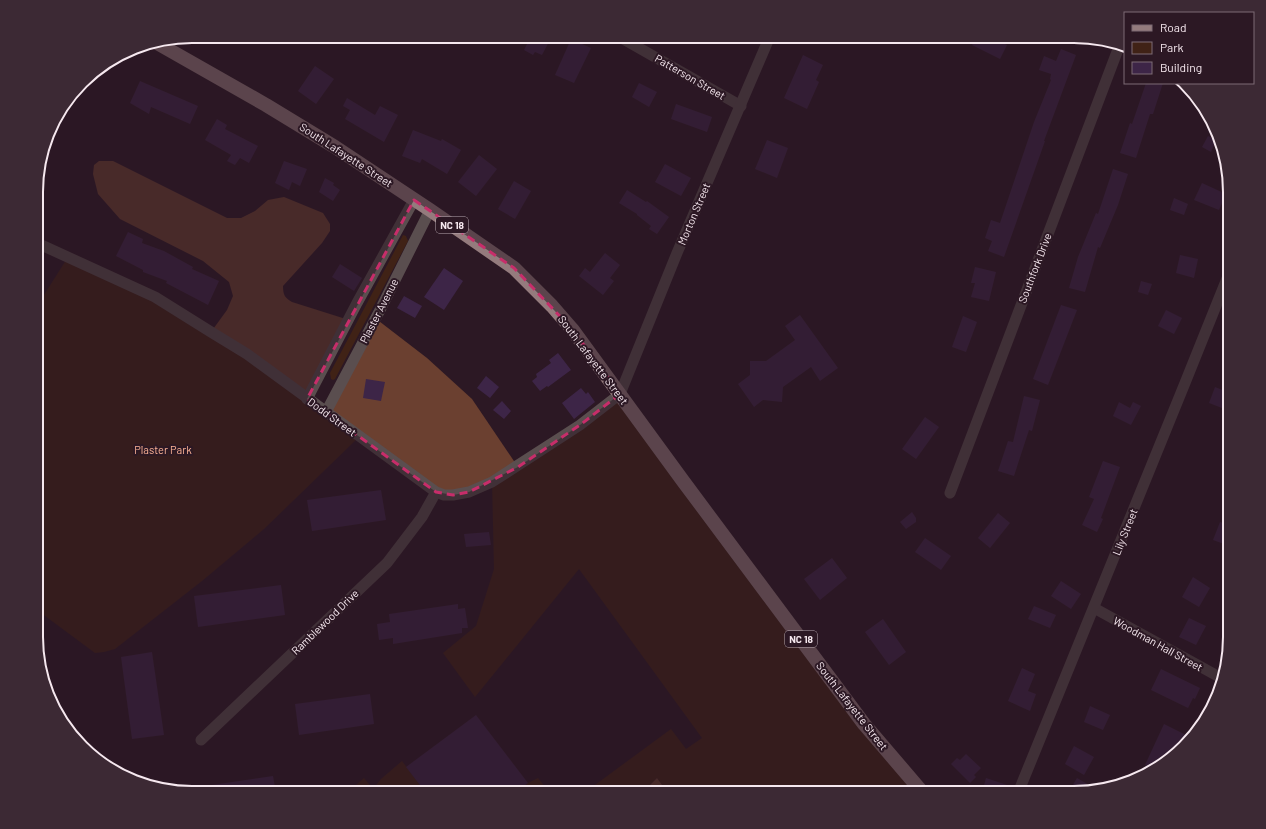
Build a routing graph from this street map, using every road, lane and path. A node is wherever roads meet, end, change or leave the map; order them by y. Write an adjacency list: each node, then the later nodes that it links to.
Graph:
1 (630, 43): 5 (street, Patterson Street)
2 (767, 43): 5 (street, Morton Street)
3 (162, 46): 6 (main road, South Lafayette Street / NC 18)
4 (1118, 50): 14 (street, Southfork Drive)
5 (741, 106): 10 (street, Morton Street)
6 (414, 200): 7 (main road, South Lafayette Street / NC 18); 11 (street, Plaster Avenue)
7 (430, 210): 10 (main road, South Lafayette Street / NC 18); 12 (street, Plaster Avenue)
8 (43, 245): 11 (street, Dodd Street)
9 (1223, 288): 15 (street, Lily Street)
10 (620, 394): 13 (street, Dodd Street); 18 (main road, South Lafayette Street / NC 18)
11 (307, 399): 12 (street, Dodd Street)
12 (326, 412): 13 (street, Dodd Street)
13 (436, 492): 17 (street, Ramblewood Drive)
14 (950, 493)
15 (1094, 608): 16 (street, Woodman Hall Street); 19 (street, Lily Street)
16 (1218, 676)
17 (201, 740)
18 (912, 786)
19 (1021, 786)

